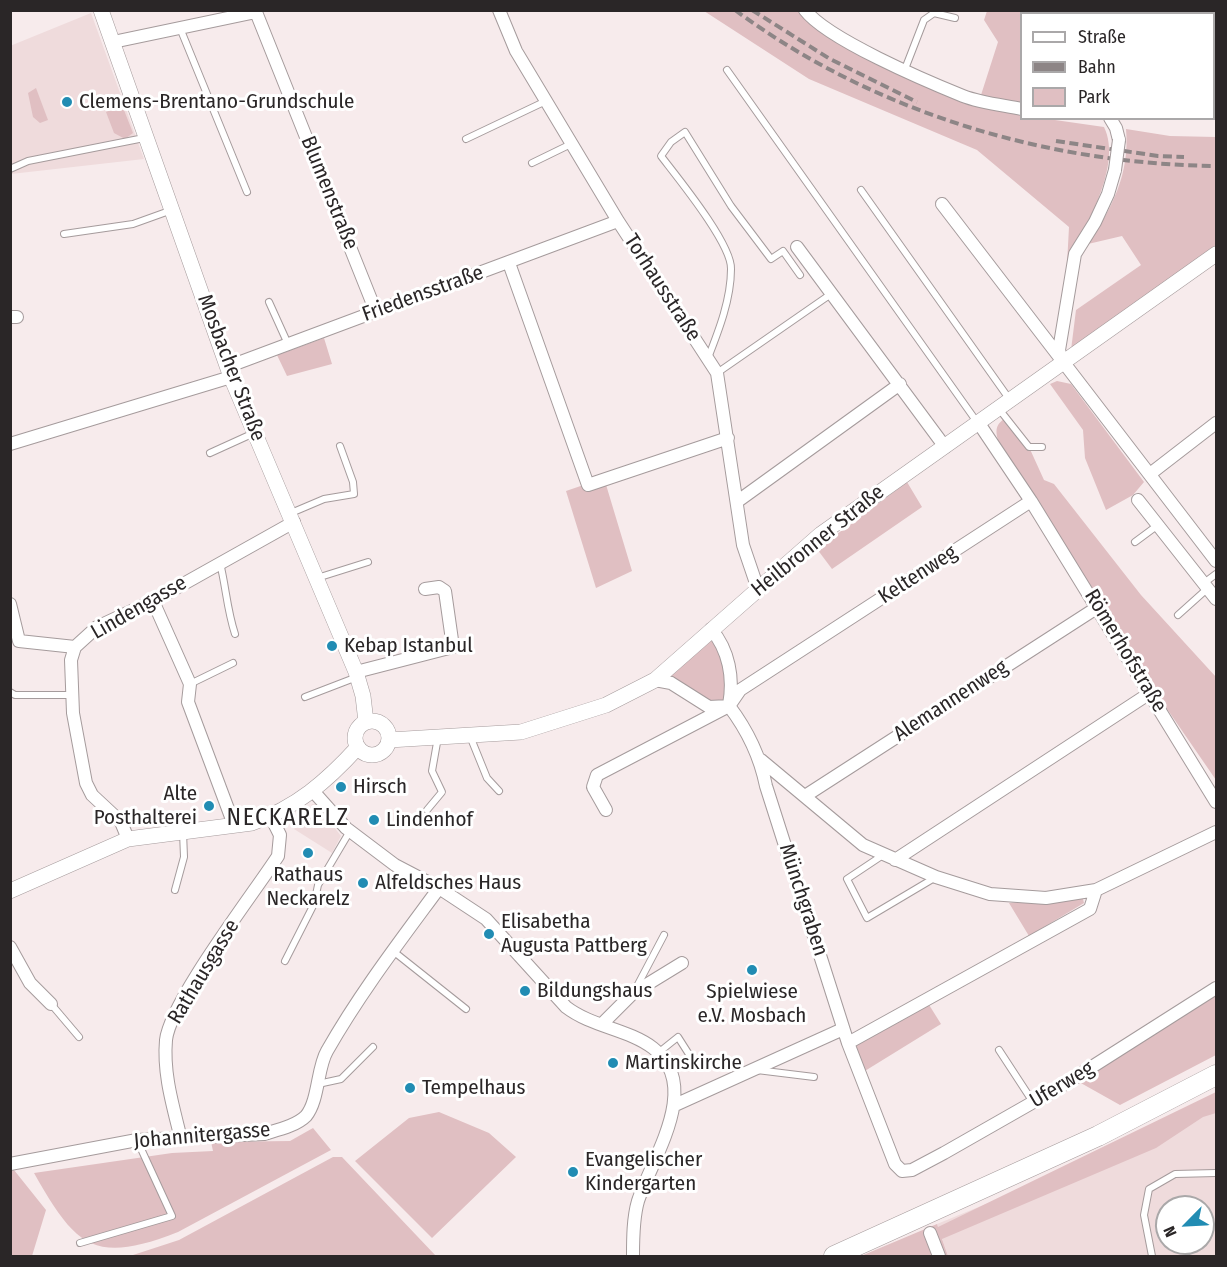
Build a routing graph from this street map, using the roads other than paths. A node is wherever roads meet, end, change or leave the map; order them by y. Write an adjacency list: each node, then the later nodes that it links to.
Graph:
1 (101, 10): 6 (street, Mosbacher Straße)
2 (499, 10): 9 (street, Torhausstraße)
3 (805, 10): 7 (street)
4 (955, 18): 7 (lane)
5 (180, 28): 6 (street, Blumenstraße); 18 (lane); 29 (street, Blumenstraße)
6 (113, 42): 12 (street, Mosbacher Straße)
7 (905, 69): 10 (street)
8 (727, 70): 37 (lane)
9 (546, 101): 13 (lane); 14 (street, Torhausstraße)
10 (1020, 109)
11 (1111, 120): 32 (street, bridge)
12 (147, 138): 16 (lane); 20 (street, Mosbacher Straße)
13 (466, 139)
14 (572, 144): 15 (lane); 21 (street, Torhausstraße)
15 (532, 163)
16 (10, 168)
17 (861, 190): 36 (lane)
18 (246, 192)
19 (942, 204): 32 (street)
20 (173, 210): 22 (lane); 33 (street, Mosbacher Straße)
21 (618, 221): 25 (street, Friedensstraße); 31 (street, Torhausstraße)
22 (64, 234)
23 (797, 247): 27 (street)
24 (1216, 254): 32 (street, Heilbronner Straße)
25 (509, 263): 29 (street, Friedensstraße); 41 (street)
26 (800, 274): 31 (lane)
27 (831, 294): 34 (lane); 35 (street)
28 (269, 302): 30 (lane)
29 (376, 312): 30 (street, Friedensstraße)
30 (288, 345): 33 (street, Friedensstraße)
31 (708, 359): 34 (street, Torhausstraße)
32 (1062, 362): 36 (street, Heilbronner Straße); 47 (street)
33 (229, 372): 40 (street, Mosbacher Straße); 42 (street, Friedensstraße)
34 (717, 373): 41 (street, Torhausstraße)
35 (900, 384): 44 (street); 49 (street)
36 (1004, 404): 37 (street, Heilbronner Straße); 45 (lane)
37 (978, 422): 44 (street, Heilbronner Straße); 50 (street)
38 (1216, 423): 47 (street)
39 (10, 430): 42 (street)
40 (255, 433): 46 (lane); 51 (street, Mosbacher Straße)
41 (728, 438): 49 (street, Torhausstraße)
42 (11, 444)
43 (340, 446): 51 (lane)
44 (945, 447): 61 (street, Heilbronner Straße)
45 (1042, 447)
46 (210, 453)
47 (1150, 474): 54 (street)
48 (1138, 500): 52 (street)
49 (738, 501): 61 (street, Torhausstraße)
50 (1031, 501): 65 (street, Römerhofstraße); 78 (street, Keltenweg)
51 (292, 518): 55 (street, Lindengasse); 58 (street, Mosbacher Straße)
52 (1158, 525): 53 (lane); 59 (street)
53 (1135, 542)
54 (1216, 561)
55 (219, 562): 63 (street, Lindengasse); 68 (lane)
56 (368, 562): 58 (lane)
57 (1216, 574): 59 (lane)
58 (317, 578): 71 (street, Mosbacher Straße)
59 (1206, 586): 62 (street); 66 (lane)
60 (425, 589): 71 (street)
61 (758, 589): 67 (street, Heilbronner Straße)
62 (1216, 599)
63 (153, 601): 69 (street, Lindengasse); 73 (street)
64 (10, 604): 69 (street)
65 (1098, 607): 75 (street, Römerhofstraße); 87 (street, Alemannenweg)
66 (1178, 615)
67 (711, 629): 72 (street, Heilbronner Straße); 78 (street)
68 (235, 634)
69 (75, 647): 76 (street, Lindengasse)
70 (233, 663): 73 (lane)
71 (357, 674): 77 (lane); 79 (street, Mosbacher Straße)
72 (655, 680): 78 (street); 80 (street, Heilbronner Straße)
73 (190, 684): 92 (street)
74 (10, 692): 76 (lane)
75 (1150, 693): 88 (street, Römerhofstraße); 97 (street)
76 (72, 695): 96 (street, Lindengasse)
77 (305, 697)
78 (729, 706): 84 (street, Münchgraben); 90 (street, Keltenweg)
79 (366, 722): 82 (street); 83 (street)
80 (470, 735): 81 (street, Heilbronner Straße); 85 (lane)
81 (438, 736): 82 (street, Heilbronner Straße); 89 (lane)
82 (389, 740): 83 (street)
83 (358, 747): 86 (street)
84 (761, 760): 87 (street); 113 (street, Münchgraben)
85 (499, 790)
86 (313, 791): 91 (street); 94 (street)
87 (805, 796): 97 (street)
88 (1216, 802)
89 (427, 810)
90 (606, 810)
91 (271, 816): 92 (street); 126 (street, Rathausgasse)
92 (234, 825): 93 (street)
93 (183, 831): 96 (street); 100 (lane)
94 (350, 831): 99 (street); 106 (lane)
95 (1216, 832): 101 (street)
96 (128, 839): 102 (street)
97 (889, 858): 98 (street); 98 (lane)
98 (936, 877): 101 (street)
99 (439, 888): 105 (street, Johannitergasse); 112 (street)
100 (175, 890)
101 (1095, 890): 115 (street)
102 (10, 891)
103 (664, 935): 109 (lane)
104 (10, 947): 110 (street)
105 (392, 950): 111 (lane); 123 (street, Johannitergasse)
106 (285, 961)
107 (682, 963): 109 (street)
108 (1216, 988): 124 (street, Uferweg)
109 (633, 993): 112 (street)
110 (51, 1004): 114 (lane)
111 (466, 1009)
112 (602, 1024): 118 (street)
113 (843, 1029): 115 (street, Münchgraben); 120 (street)
114 (80, 1037)
115 (848, 1043): 129 (street, Münchgraben)
116 (373, 1047): 123 (lane)
117 (999, 1050): 124 (lane)
118 (658, 1053): 119 (lane); 125 (street)
119 (692, 1059)
120 (754, 1070): 122 (lane); 125 (street)
121 (1216, 1075): 134 (main road)
122 (814, 1077)
123 (318, 1084): 126 (street, Johannitergasse)
124 (1034, 1102): 129 (street, Uferweg)
125 (675, 1105): 133 (street)
126 (181, 1139): 127 (street, Johannitergasse)
127 (137, 1140): 128 (street, Johannitergasse); 132 (lane)
128 (10, 1164)
129 (902, 1171)
130 (1216, 1173): 136 (lane)
131 (930, 1233): 135 (street)
132 (80, 1243)
133 (633, 1257)
134 (834, 1257)
135 (939, 1257)
136 (1152, 1257)

